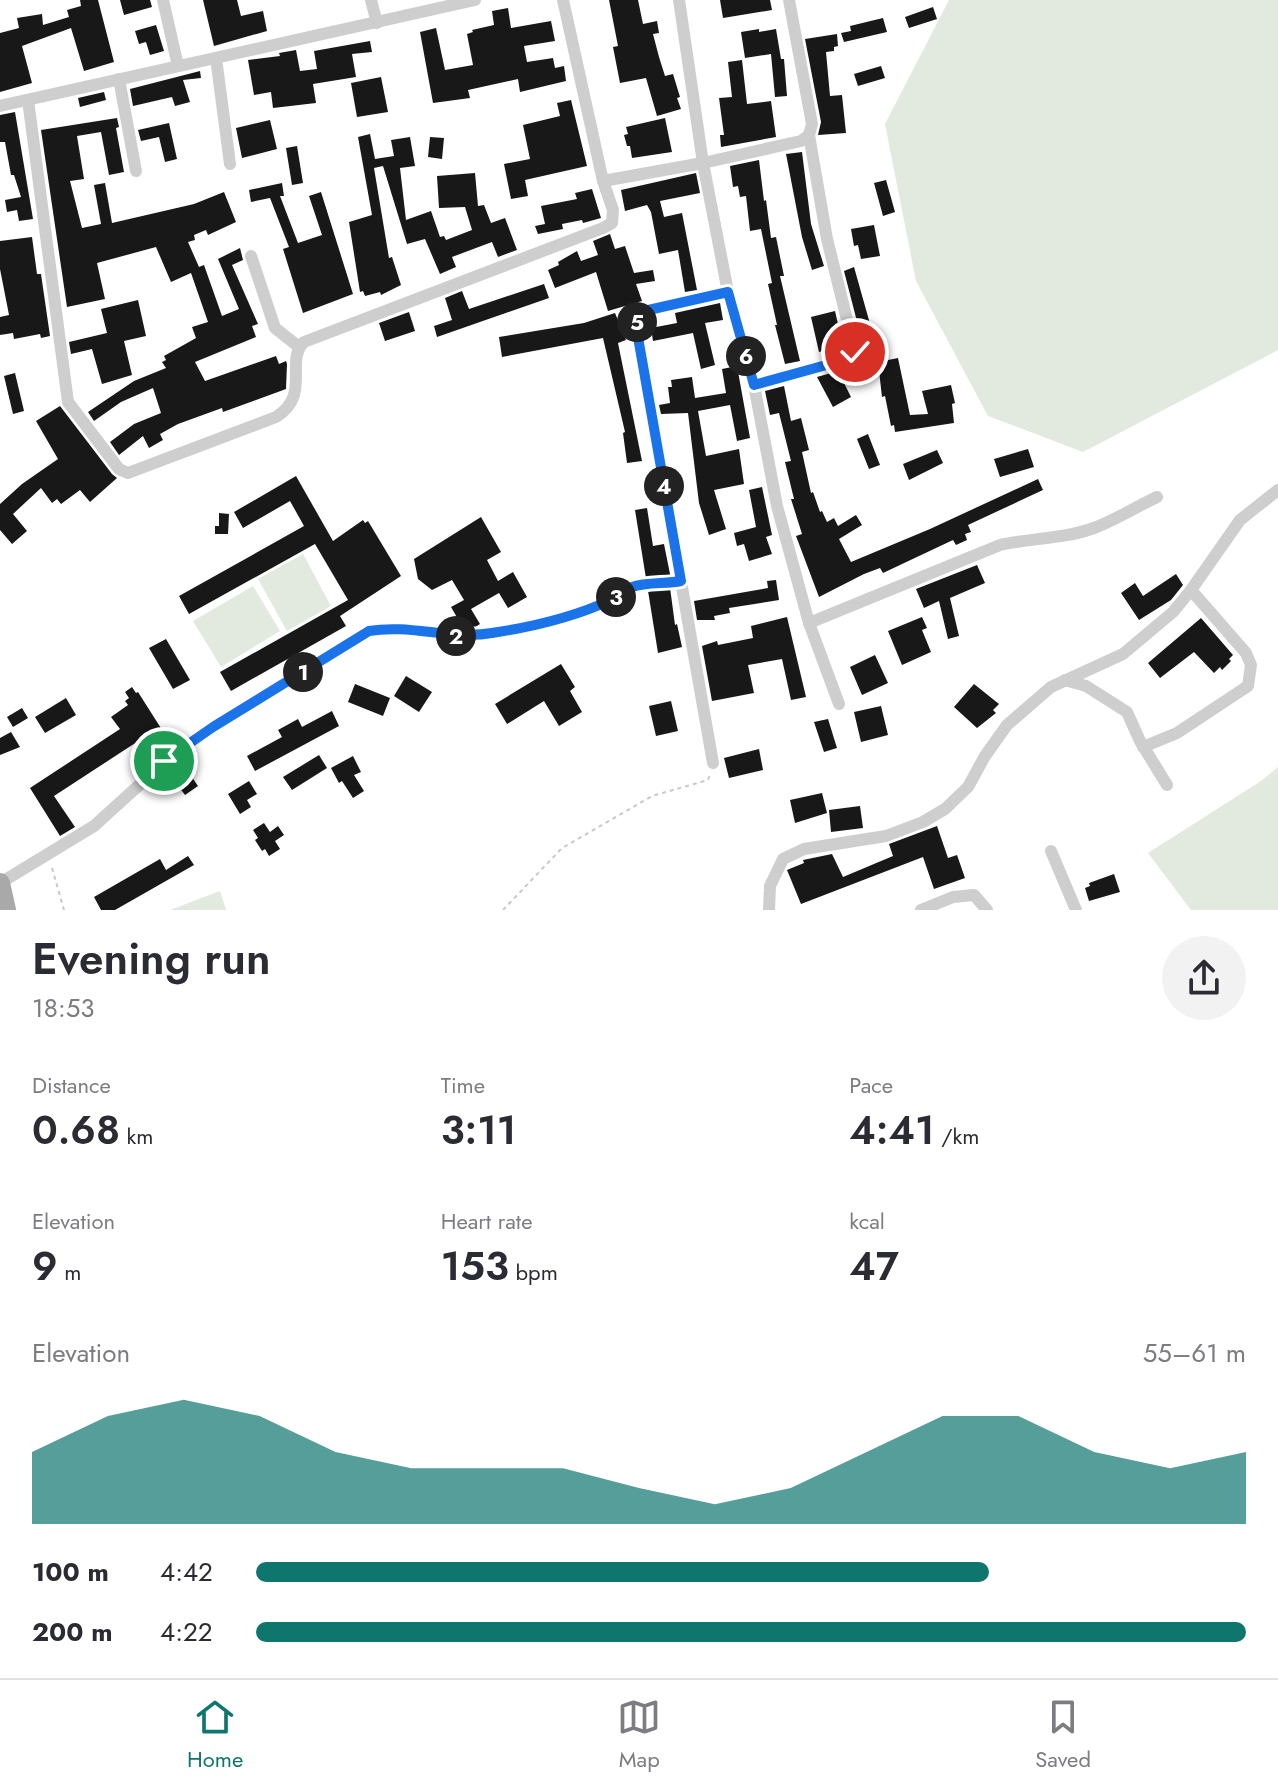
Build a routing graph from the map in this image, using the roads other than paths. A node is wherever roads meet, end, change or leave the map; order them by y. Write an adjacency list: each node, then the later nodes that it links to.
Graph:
1 (163, 0): 9 (street)
2 (371, 0): 7 (street)
3 (475, 0): 7 (street)
4 (563, 0): 17 (street)
5 (679, 0): 14 (street)
6 (789, 0): 13 (street)
7 (377, 23): 8 (street)
8 (216, 58): 9 (street); 15 (street)
9 (178, 66): 10 (street)
10 (119, 79): 11 (street); 16 (street)
11 (28, 100): 12 (street); 20 (street)
12 (0, 106)
13 (809, 135): 14 (street); 21 (street)
14 (703, 163): 17 (street); 19 (street)
15 (230, 164)
16 (136, 171)
17 (603, 181): 20 (street)
18 (251, 256): 20 (street)
19 (728, 292): 21 (street); 30 (street)
20 (299, 347)
21 (754, 385): 25 (street)
22 (1278, 490): 24 (street)
23 (1157, 497): 25 (street)
24 (1191, 590): 27 (street); 29 (street)
25 (809, 623): 28 (street)
26 (369, 631): 33 (street)
27 (1065, 680): 29 (street); 35 (street)
28 (839, 704)
29 (1143, 747): 31 (street)
30 (713, 763)
31 (1167, 785)
32 (1051, 851): 38 (street)
33 (0, 883): 34 (main road)
34 (6, 910)
35 (769, 910)
36 (921, 910): 37 (street)
37 (987, 910)
38 (1076, 910)

